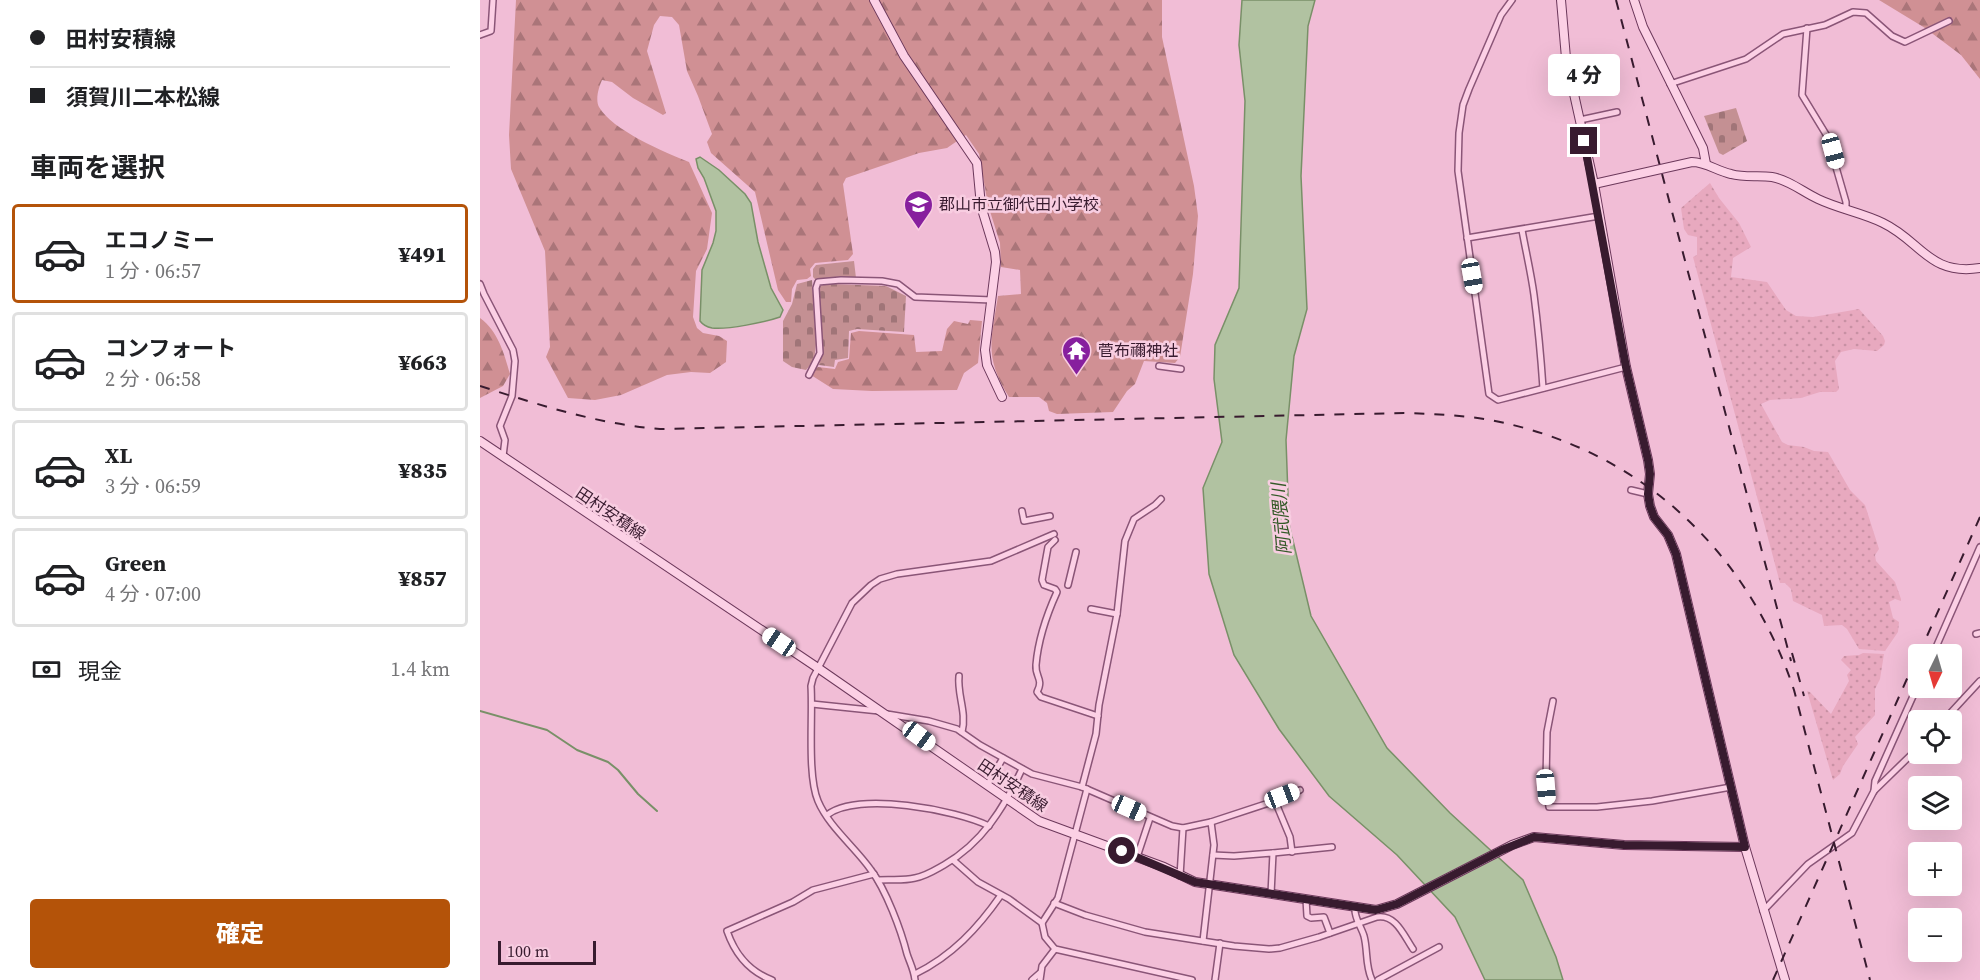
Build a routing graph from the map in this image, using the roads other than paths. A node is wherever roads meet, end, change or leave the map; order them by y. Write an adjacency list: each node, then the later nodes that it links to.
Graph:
1 (493, 0): 8 (street)
2 (874, 0): 20 (main road)
3 (1512, 0): 17 (street)
4 (1561, 0): 11 (main road)
5 (1634, 0): 9 (main road)
6 (1949, 21): 7 (street)
7 (1807, 28): 9 (street); 14 (street)
8 (480, 35)
9 (1670, 84): 12 (main road)
10 (1617, 112): 11 (street)
11 (1580, 120): 13 (main road)
12 (1706, 164): 13 (main road); 14 (main road)
13 (1594, 184): 15 (main road)
14 (1846, 210): 18 (main road)
15 (1599, 216): 16 (street); 22 (main road)
16 (1522, 230): 17 (street); 25 (street)
17 (1467, 238): 25 (street)
18 (1980, 268)
19 (480, 284): 28 (street)
20 (992, 300): 24 (street); 26 (main road)
21 (1159, 366): 23 (street)
22 (1626, 367): 25 (street); 30 (main road)
23 (1181, 369)
24 (809, 375)
25 (1543, 388)
26 (1002, 398)
27 (480, 441): 28 (main road, 田村安積線)
28 (503, 456): 40 (main road, 田村安積線)
29 (1631, 490): 30 (street)
30 (1648, 494): 54 (main road)
31 (1161, 499): 38 (street)
32 (1022, 511): 33 (street)
33 (1050, 516)
34 (1980, 547): 39 (street)
35 (1076, 552): 36 (street)
36 (1068, 585)
37 (1091, 609): 38 (street)
38 (1117, 614): 48 (street)
39 (1937, 644)
40 (818, 668): 45 (street); 47 (main road, 田村安積線); 48 (street)
41 (959, 676): 49 (street)
42 (1980, 681): 46 (street)
43 (1912, 698): 57 (street)
44 (1553, 701): 54 (street)
45 (812, 704): 47 (street); 60 (street)
46 (1953, 710)
47 (883, 712): 49 (street); 53 (main road, 田村安積線)
48 (1098, 716): 55 (street)
49 (962, 732): 50 (street)
50 (1003, 758): 52 (street); 53 (street)
51 (1908, 758): 57 (street)
52 (1022, 769): 55 (street); 58 (street)
53 (988, 784): 58 (main road, 田村安積線)
54 (1731, 787): 67 (main road)
55 (1084, 788): 61 (street); 65 (street)
56 (1300, 790): 59 (street)
57 (1874, 791): 82 (street)
58 (1007, 797): 63 (street); 65 (main road, 田村安積線)
59 (1275, 801): 62 (street); 68 (street)
60 (827, 815): 63 (street); 73 (street)
61 (1150, 818): 64 (street); 71 (street)
62 (1211, 822): 64 (street); 70 (street)
63 (989, 826): 72 (street)
64 (1183, 828): 74 (street)
65 (1076, 834): 71 (main road, 田村安積線); 80 (street)
66 (1332, 847): 68 (street)
67 (1745, 847): 81 (main road, 田村安積線); 82 (main road)
68 (1292, 852): 69 (street)
69 (1273, 853): 70 (street); 77 (street)
70 (1213, 855): 76 (street)
71 (1137, 857): 74 (main road, 田村安積線)
72 (953, 860): 75 (street); 78 (street)
73 (874, 874): 75 (street); 93 (street)
74 (1180, 876): 76 (main road, 田村安積線)
75 (878, 880): 92 (street)
76 (1209, 885): 77 (main road, 田村安積線); 86 (street)
77 (1270, 894): 79 (main road, 田村安積線)
78 (1001, 895): 83 (street); 92 (street)
79 (1306, 899): 81 (main road, 田村安積線); 85 (street)
80 (1054, 903): 83 (street); 86 (street)
81 (1355, 908): 84 (street)
82 (1763, 911): 100 (main road)
83 (1042, 923): 89 (street)
84 (1358, 923): 85 (street); 90 (street); 98 (street)
85 (1330, 933): 87 (street)
86 (1203, 941): 87 (street)
87 (1220, 943): 97 (street)
88 (1439, 947): 99 (street)
89 (1055, 949): 91 (street); 96 (street)
90 (1413, 949)
91 (1040, 973): 94 (street); 95 (street)
92 (914, 978)
93 (772, 980)
94 (1032, 980)
95 (1040, 980)
96 (1192, 980)
97 (1215, 980)
98 (1372, 980)
99 (1380, 980)
100 (1785, 980)

